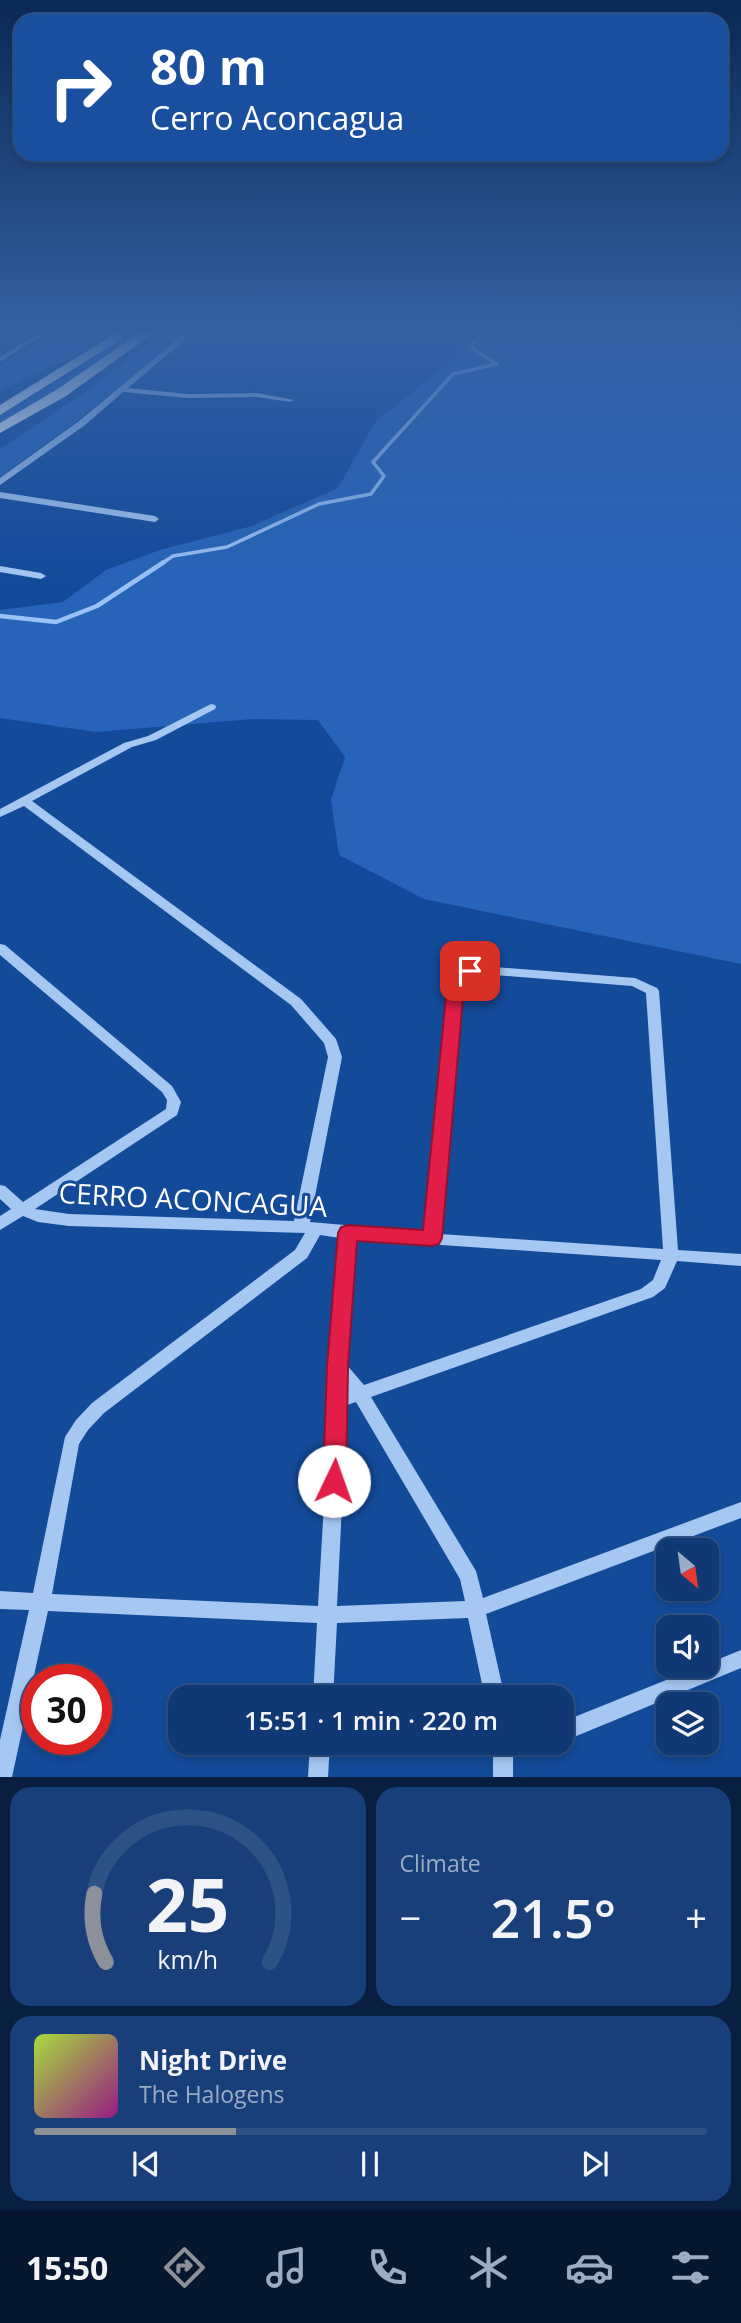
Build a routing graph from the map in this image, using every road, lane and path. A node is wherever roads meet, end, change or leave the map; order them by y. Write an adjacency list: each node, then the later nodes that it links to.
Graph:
1 (24, 415): 4 (highway)
2 (44, 415): 5 (highway)
3 (92, 415): 6 (street)
4 (0, 429)
5 (0, 445)
6 (0, 482)
7 (0, 495): 8 (street)
8 (155, 519)
9 (0, 569): 10 (street)
10 (41, 576)
11 (211, 706): 12 (street)
12 (23, 800): 13 (street); 18 (street)
13 (0, 814)
14 (0, 948): 16 (street)
15 (0, 1190): 16 (street)
16 (20, 1211): 17 (street); 18 (street, CERRO ACONCAGUA)
17 (0, 1224)
18 (309, 1228): 19 (street, CERRO ACONCAGUA); 28 (street)
19 (348, 1233): 20 (street, CERRO ACONCAGUA); 23 (street)
20 (432, 1238): 21 (street, CERRO ACONCAGUA); 21 (street)
21 (671, 1256): 22 (street, CERRO ACONCAGUA); 24 (street)
22 (741, 1261)
23 (338, 1366): 24 (street); 25 (street)
24 (359, 1392): 25 (street); 29 (street)
25 (339, 1401): 30 (street)
26 (741, 1510): 29 (street)
27 (0, 1600): 28 (street)
28 (41, 1600): 30 (street); 37 (street)
29 (476, 1609): 30 (street); 33 (street)
30 (327, 1615): 32 (street)
31 (741, 1659): 34 (street)
32 (324, 1685)
33 (492, 1685)
34 (574, 1727)
35 (319, 1755): 38 (street)
36 (503, 1755): 39 (street)
37 (2, 1777)
38 (318, 1777)
39 (503, 1777)

